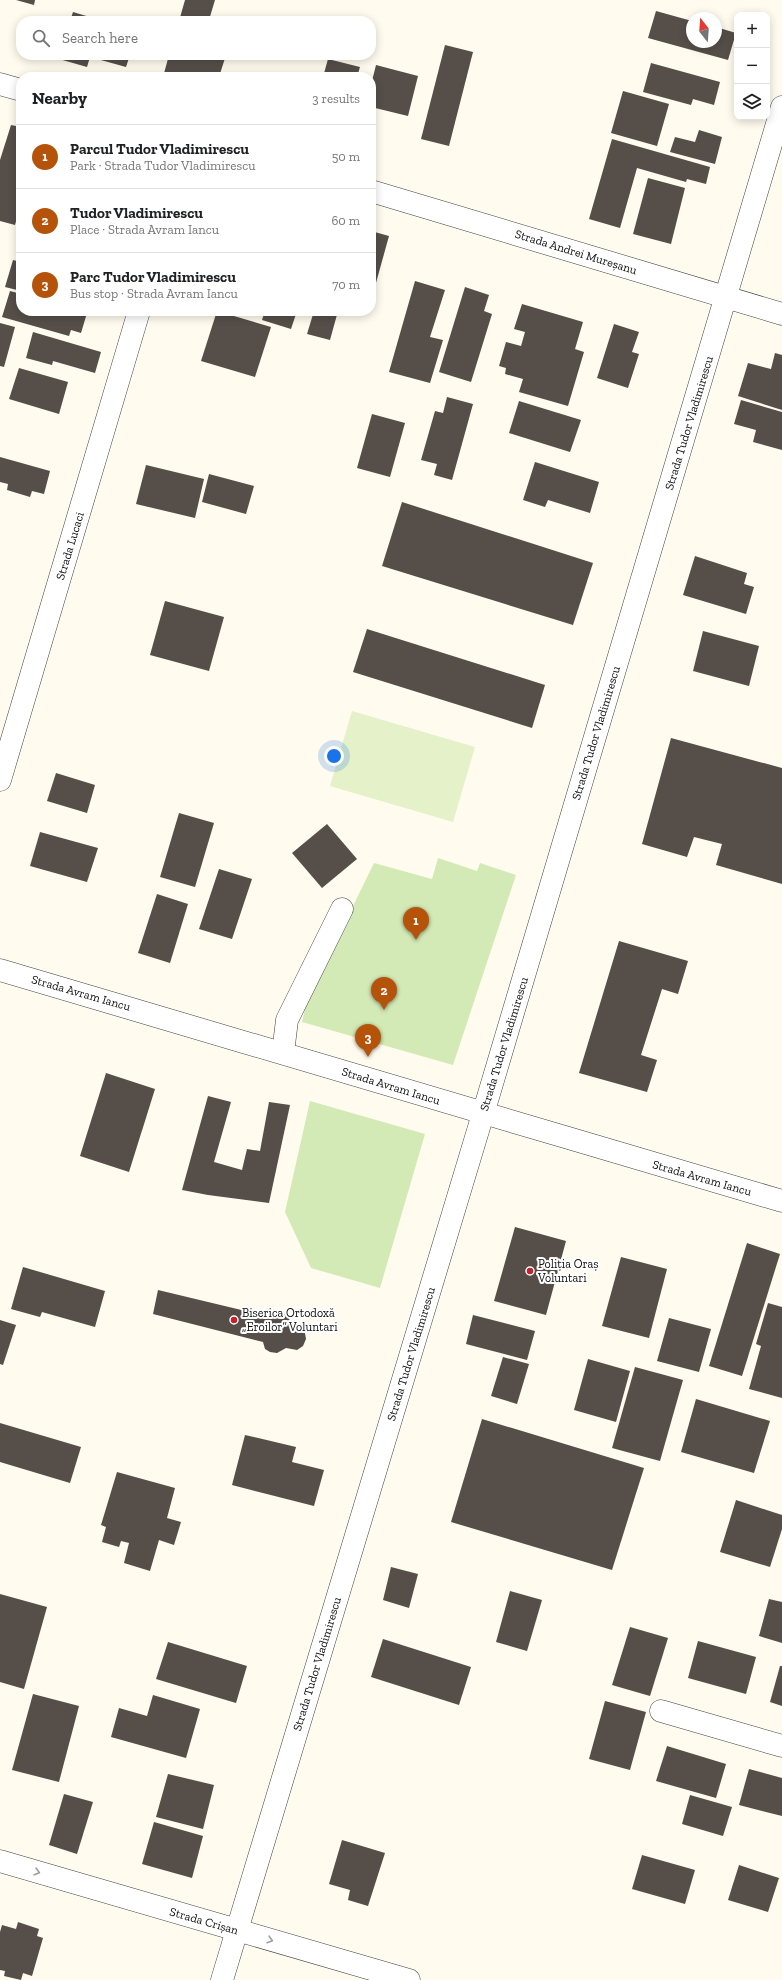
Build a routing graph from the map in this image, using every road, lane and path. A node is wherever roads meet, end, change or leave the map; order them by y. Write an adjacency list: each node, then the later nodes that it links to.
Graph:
1 (0, 84): 2 (street)
2 (16, 89)
3 (782, 107): 5 (street, Strada Tudor Vladimirescu)
4 (376, 192): 5 (street, Strada Andrei Mureșanu)
5 (726, 297): 6 (street, Strada Andrei Mureșanu); 12 (street, Strada Tudor Vladimirescu)
6 (782, 314)
7 (138, 316): 8 (street, Strada Lucaci)
8 (0, 780)
9 (342, 909): 11 (street)
10 (0, 970): 11 (street, Strada Avram Iancu)
11 (283, 1053): 12 (street, Strada Avram Iancu)
12 (483, 1114): 13 (street, Strada Avram Iancu); 17 (street, Strada Tudor Vladimirescu)
13 (782, 1201)
14 (661, 1711): 15 (street)
15 (782, 1746)
16 (0, 1861): 17 (street, Strada Crișan, one-way to 17)
17 (237, 1930): 18 (street, Strada Tudor Vladimirescu); 19 (street, Strada Crișan, one-way to 19)
18 (222, 1980)
19 (409, 1980)

